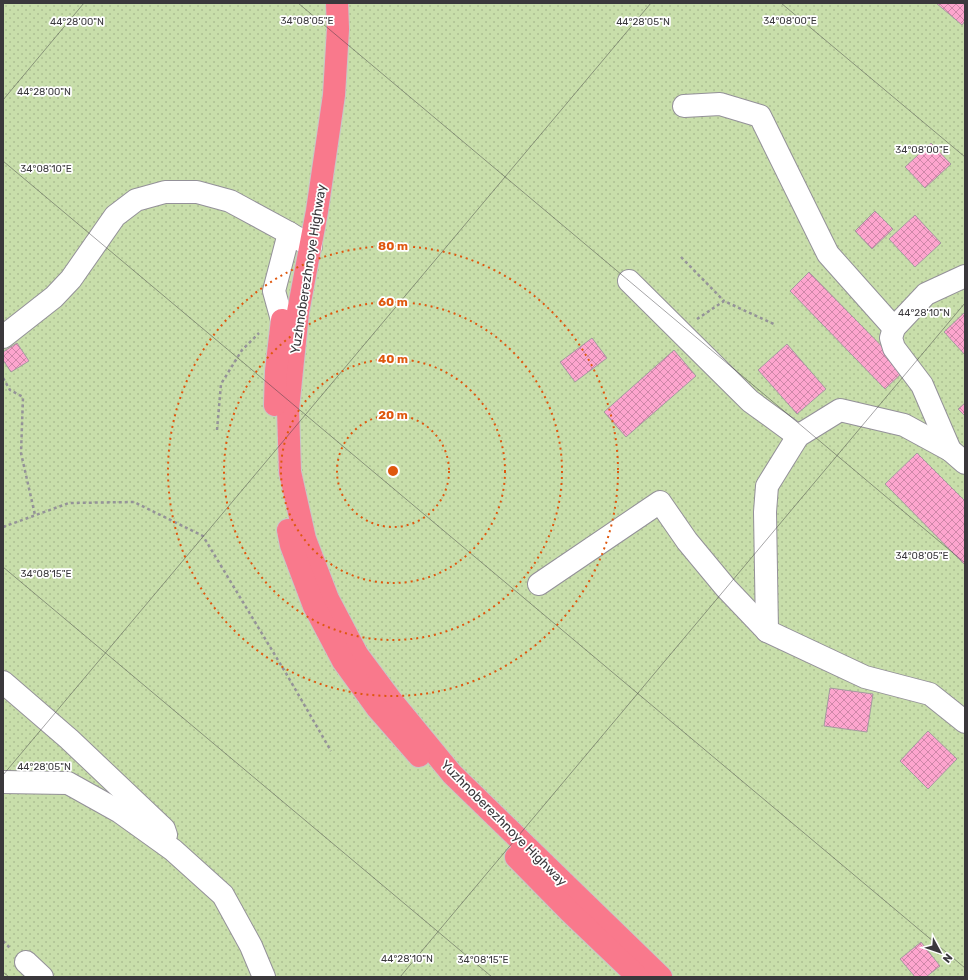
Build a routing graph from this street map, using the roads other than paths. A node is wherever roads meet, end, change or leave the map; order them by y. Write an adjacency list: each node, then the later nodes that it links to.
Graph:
1 (328, 3): 4 (highway, Yuzhnoberezhnoye Highway)
2 (337, 3): 4 (highway, Yuzhnoberezhnoye Highway)
3 (684, 106): 7 (lane)
4 (300, 239): 8 (lane); 18 (highway, Yuzhnoberezhnoye Highway); 19 (highway, Yuzhnoberezhnoye Highway)
5 (965, 276): 7 (lane)
6 (629, 281): 9 (lane)
7 (894, 328): 10 (lane)
8 (3, 337)
9 (798, 436): 10 (lane); 12 (lane)
10 (957, 456)
11 (539, 584): 12 (lane)
12 (767, 631): 14 (lane)
13 (3, 682): 16 (lane)
14 (965, 722)
15 (3, 782): 16 (lane)
16 (173, 850): 17 (lane)
17 (264, 977)
18 (638, 977)
19 (661, 977)

